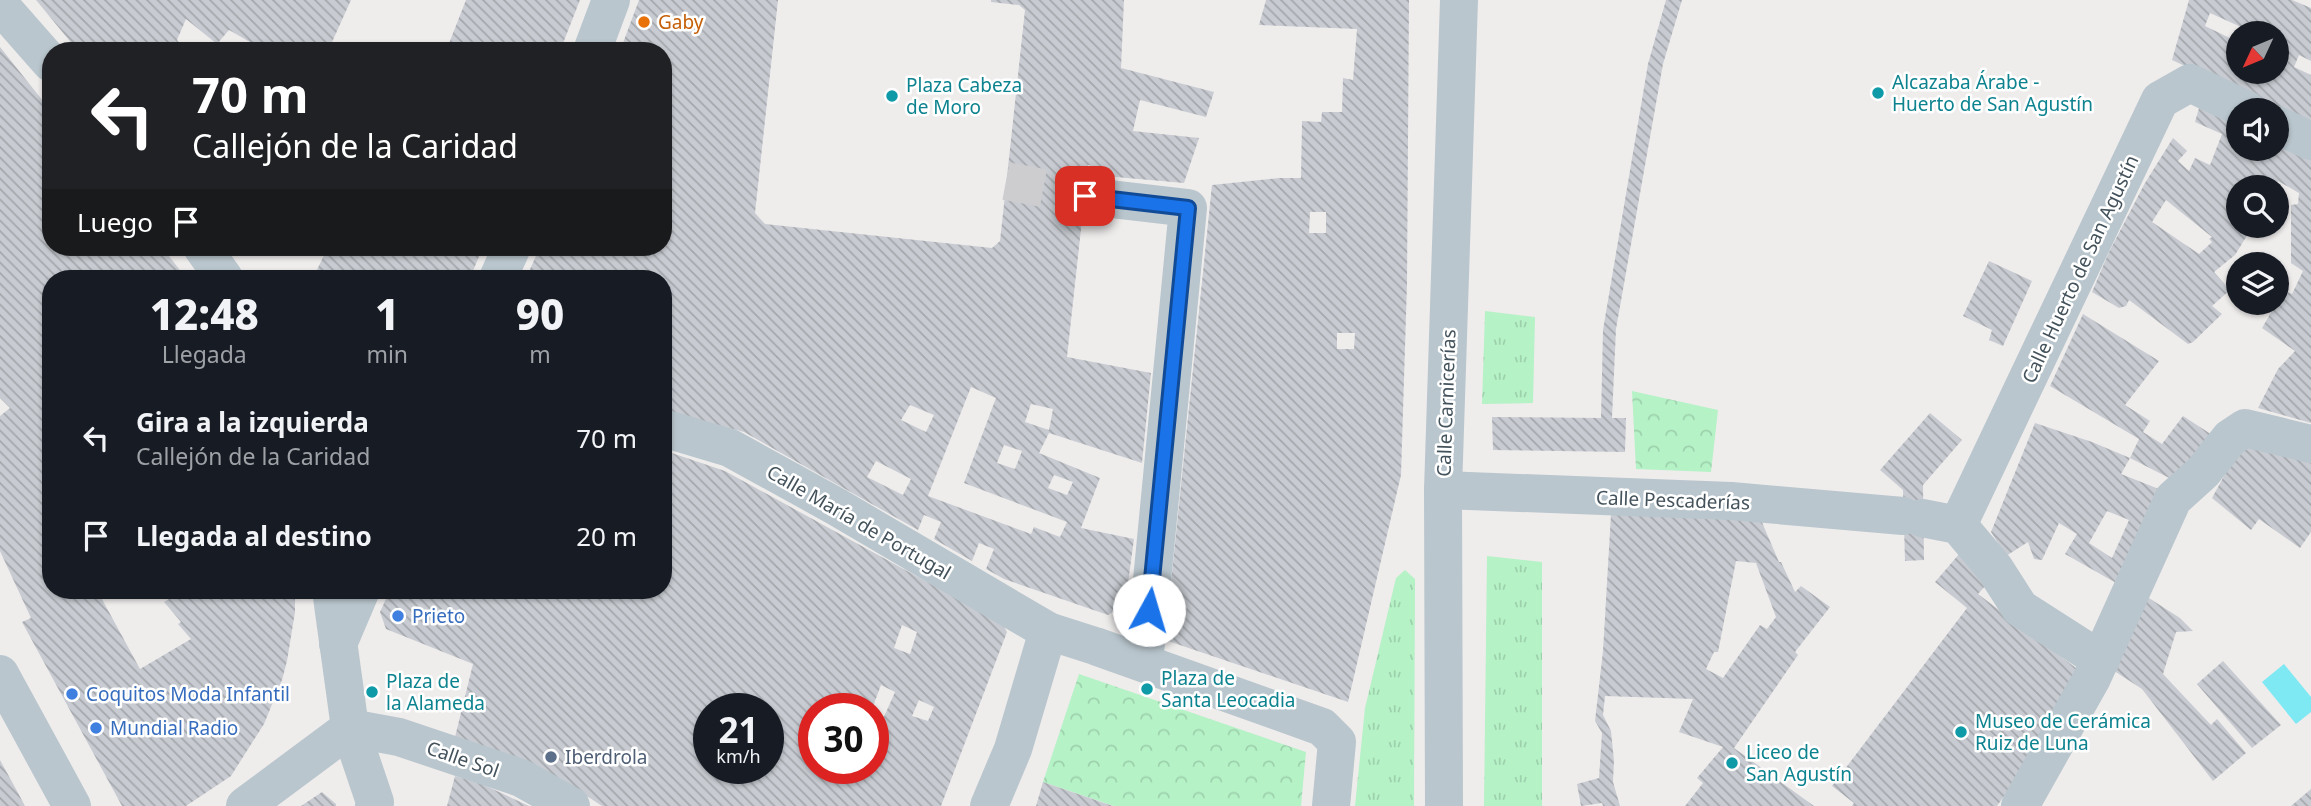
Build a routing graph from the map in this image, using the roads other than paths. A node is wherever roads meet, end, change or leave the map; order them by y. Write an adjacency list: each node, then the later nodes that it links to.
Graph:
1 (611, 0): 4 (street)
2 (1459, 0): 12 (street, Calle Carnicerías)
3 (0, 5): 5 (street)
4 (595, 42)
5 (42, 53)
6 (2226, 100): 13 (street, Calle Huerto de San Agustín)
7 (2289, 131): 8 (street)
8 (2311, 141)
9 (1085, 196): 19 (street)
10 (672, 431): 16 (street, Calle María de Portugal)
11 (2311, 444): 18 (street)
12 (1443, 490): 13 (street, Calle Pescaderías); 28 (street, Calle Carnicerías)
13 (1928, 519): 18 (street)
14 (332, 599): 17 (street)
15 (358, 599): 17 (street)
16 (1048, 631): 19 (street); 26 (street)
17 (337, 646): 21 (street)
18 (2101, 660): 29 (street)
19 (1144, 663): 27 (street)
20 (0, 674): 22 (street)
21 (350, 728): 23 (street); 24 (street); 25 (street, Calle Sol)
22 (72, 806)
23 (245, 806)
24 (374, 806)
25 (571, 806)
26 (989, 806)
27 (1331, 806)
28 (1444, 806)
29 (2020, 806)

